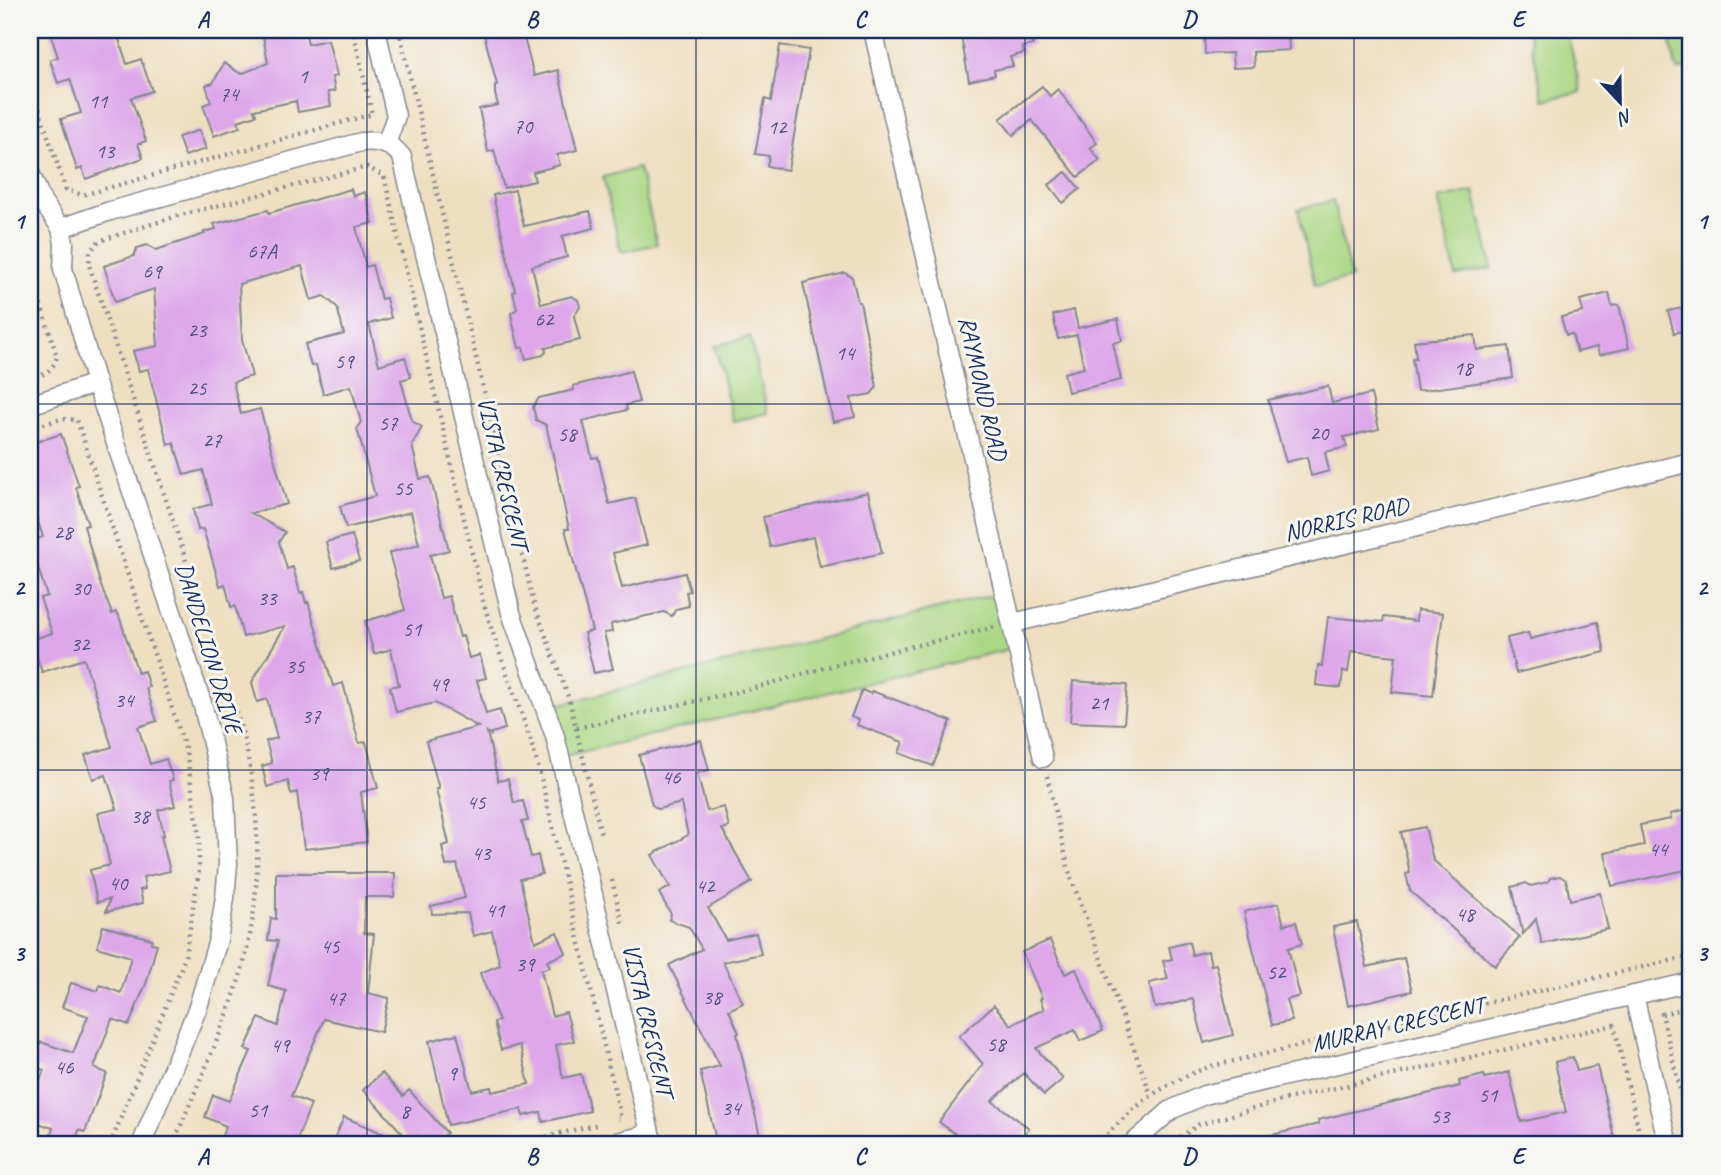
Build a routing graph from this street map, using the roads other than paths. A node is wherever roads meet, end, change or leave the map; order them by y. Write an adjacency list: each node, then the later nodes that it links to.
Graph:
1 (376, 30): 3 (street)
2 (873, 30): 9 (street, RAYMOND ROAD)
3 (386, 144): 5 (street); 13 (street, VISTA CRESCENT)
4 (30, 173): 5 (street)
5 (61, 228): 6 (street, DANDELION DRIVE)
6 (96, 383): 7 (street); 14 (street, DANDELION DRIVE)
7 (30, 405)
8 (1691, 462): 9 (street, NORRIS ROAD)
9 (1013, 623): 10 (street, RAYMOND ROAD)
10 (1043, 758)
11 (1691, 982): 12 (street, MURRAY CRESCENT)
12 (1634, 995): 16 (street, MURRAY CRESCENT); 17 (street)
13 (651, 1139): 15 (street)
14 (141, 1145)
15 (604, 1145)
16 (1131, 1145)
17 (1668, 1145)

